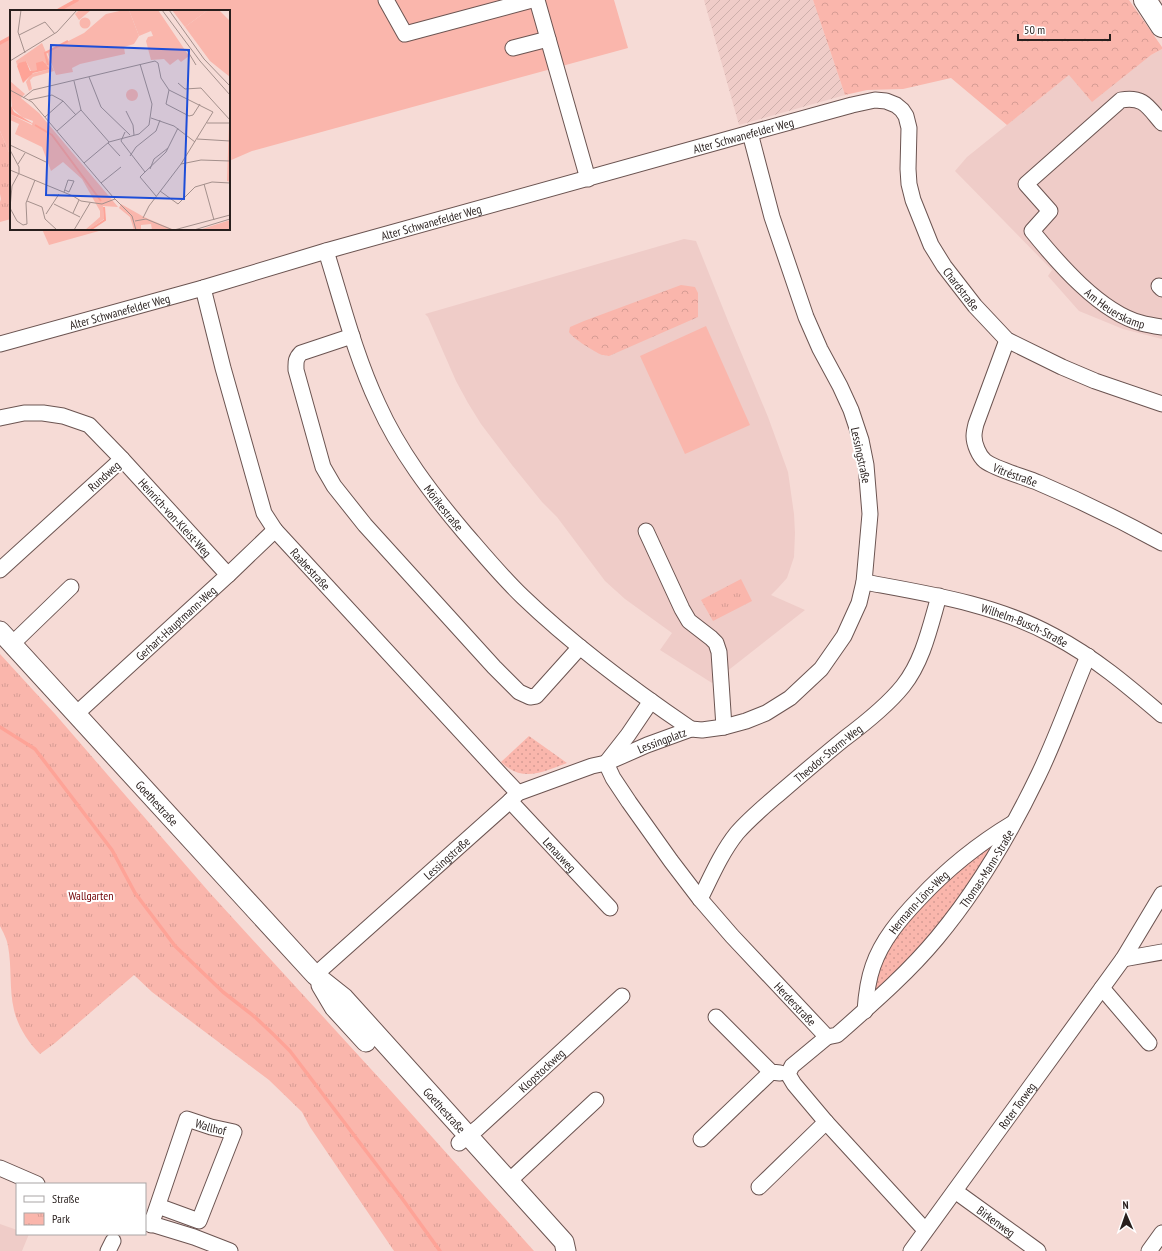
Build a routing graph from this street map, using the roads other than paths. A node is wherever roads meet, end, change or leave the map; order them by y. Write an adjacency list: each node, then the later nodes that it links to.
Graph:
1 (386, 0): 2 (street)
2 (532, 0)
3 (537, 0): 6 (street)
4 (1145, 0): 5 (highway)
5 (1162, 26)
6 (548, 39): 7 (street); 11 (street)
7 (513, 48)
8 (862, 102): 10 (street, Alter Schwanefelder Weg); 16 (street, Chardstraße)
9 (1162, 123): 14 (street, Am Heuerskamp)
10 (750, 133): 11 (street, Alter Schwanefelder Weg); 26 (street, Lessingstraße)
11 (588, 178): 12 (street, Alter Schwanefelder Weg)
12 (326, 251): 13 (street, Alter Schwanefelder Weg); 15 (street, Mörikestraße)
13 (203, 288): 17 (street, Alter Schwanefelder Weg); 21 (street, Raabestraße)
14 (1162, 327)
15 (352, 336): 30 (street, Mörikestraße); 30 (street)
16 (1007, 340): 18 (street, Chardstraße); 23 (street, Vitréstraße)
17 (0, 344)
18 (1162, 404)
19 (0, 418): 20 (street, Rundweg)
20 (122, 459): 24 (street, Rundweg); 25 (street, Heinrich-von-Kleist-Weg)
21 (275, 530): 25 (street, Gerhart-Hauptmann-Weg); 38 (street, Raabestraße)
22 (646, 531): 35 (street)
23 (1162, 543)
24 (0, 570)
25 (228, 575): 33 (street, Gerhart-Hauptmann-Weg)
26 (864, 582): 28 (street, Wilhelm-Busch-Straße); 35 (street, Lessingstraße)
27 (71, 587): 29 (street)
28 (939, 596): 31 (street, Wilhelm-Busch-Straße); 41 (street, Theodor-Storm-Weg)
29 (6, 637): 33 (main road, Goethestraße)
30 (580, 647): 32 (street, Mörikestraße)
31 (1088, 656): 34 (street, Wilhelm-Busch-Straße); 39 (street, Thomas-Mann-Straße)
32 (650, 701): 36 (street, Lessingplatz); 37 (street, Lessingplatz)
33 (76, 714): 45 (main road, Goethestraße)
34 (1162, 715)
35 (724, 727): 36 (street, Lessingstraße)
36 (691, 729): 37 (street, Lessingplatz)
37 (599, 765): 38 (street, Lessingstraße); 41 (street, Herderstraße)
38 (514, 797): 42 (street, Lenauweg); 45 (street, Lessingstraße)
39 (1014, 823): 48 (street, Thomas-Mann-Straße); 48 (street, Hermann-Löns-Weg)
40 (1162, 894): 44 (street, Roter Torweg)
41 (700, 899): 50 (street, Herderstraße)
42 (610, 908)
43 (1162, 952): 44 (street)
44 (1123, 959): 46 (street, Roter Torweg)
45 (315, 975): 57 (main road, Goethestraße)
46 (1102, 988): 51 (street); 62 (street, Roter Torweg)
47 (622, 996): 57 (street, Klopstockweg)
48 (865, 1011): 50 (street, Thomas-Mann-Straße)
49 (716, 1017): 52 (street)
50 (827, 1037): 53 (street, Herderstraße)
51 (1149, 1043)
52 (771, 1072): 53 (street); 56 (street)
53 (788, 1074): 55 (street)
54 (596, 1100): 59 (street)
55 (826, 1122): 61 (street); 65 (street)
56 (701, 1139)
57 (464, 1140): 59 (main road, Goethestraße); 68 (main road, Goethestraße)
58 (0, 1168): 60 (street)
59 (509, 1181): 69 (main road, Goethestraße)
60 (35, 1183)
61 (758, 1187)
62 (955, 1191): 65 (street, Roter Torweg); 71 (street, Birkenweg)
63 (158, 1206): 63 (street, Wallhof); 64 (street, Wallhof)
64 (148, 1223): 67 (street)
65 (925, 1230): 70 (street, Roter Torweg)
66 (1162, 1233): 72 (street)
67 (230, 1251)
68 (561, 1251)
69 (566, 1251)
70 (911, 1251)
71 (1038, 1251)
72 (1149, 1251)

